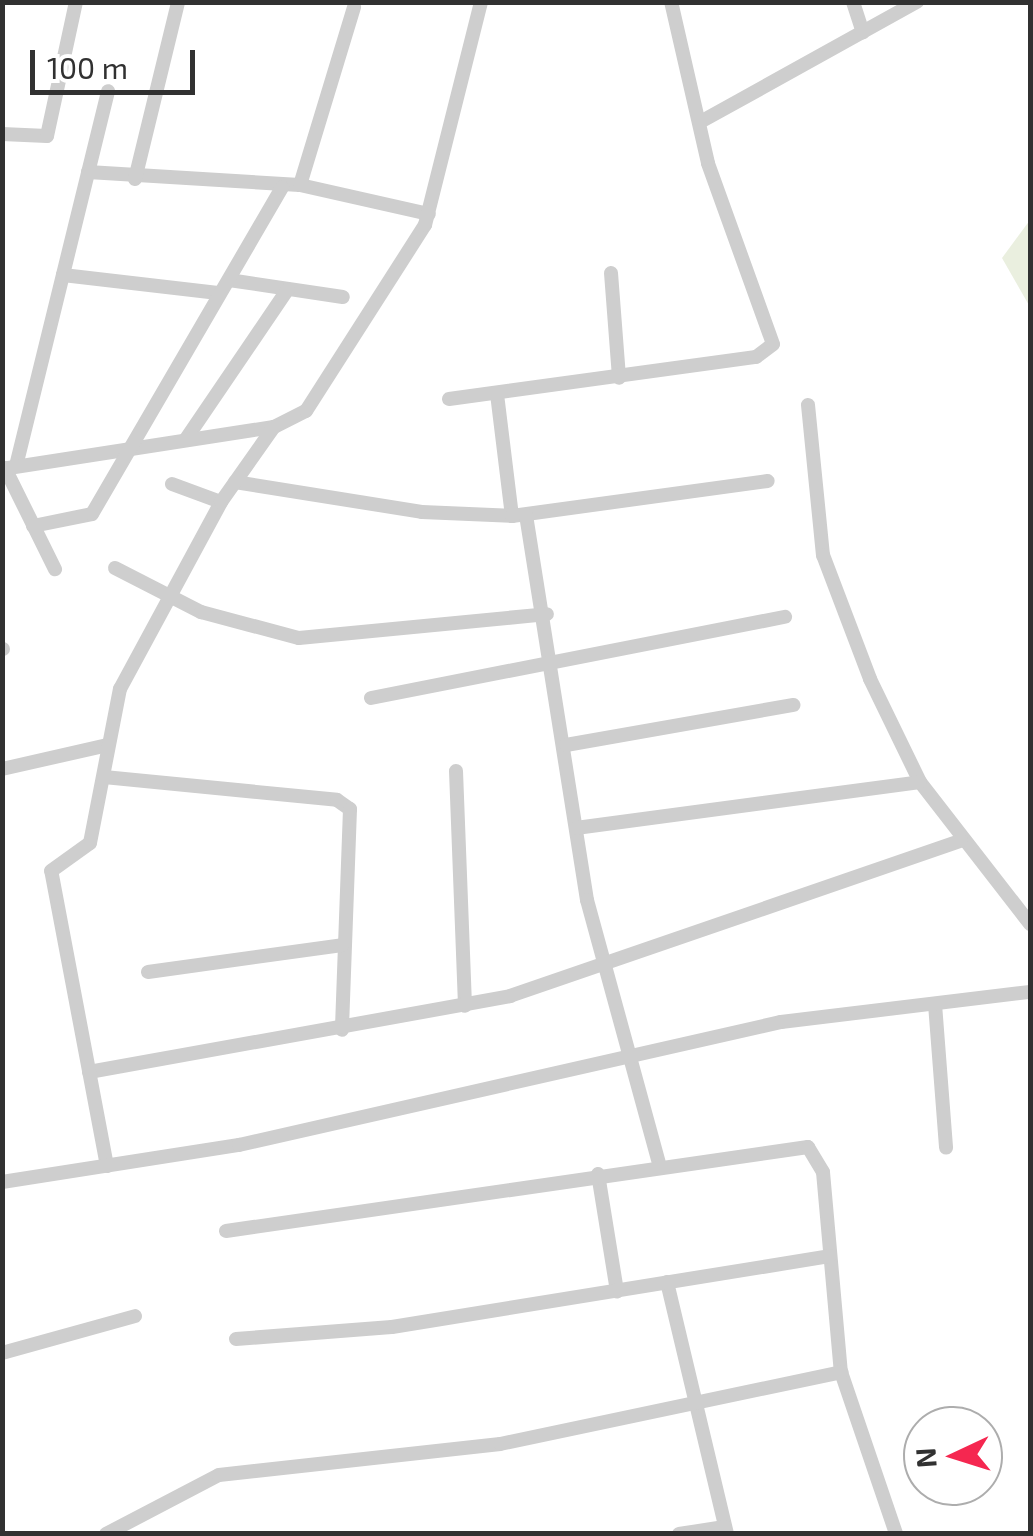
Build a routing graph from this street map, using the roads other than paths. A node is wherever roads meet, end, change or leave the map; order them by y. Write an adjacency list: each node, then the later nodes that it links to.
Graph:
1 (76, 2): 11 (street)
2 (178, 2): 13 (street)
3 (481, 2): 16 (street)
4 (671, 2): 10 (street)
5 (853, 2): 8 (street)
6 (917, 2): 8 (street)
7 (354, 7): 14 (street)
8 (863, 32): 10 (street)
9 (108, 90): 12 (street)
10 (702, 121): 23 (street)
11 (2, 134)
12 (88, 172): 13 (street); 18 (street)
13 (135, 179): 15 (street)
14 (300, 185): 15 (street); 16 (street)
15 (282, 187): 19 (street)
16 (429, 214): 27 (street)
17 (611, 274): 23 (street)
18 (63, 275): 21 (street); 30 (street)
19 (229, 280): 20 (street); 21 (street)
20 (288, 288): 22 (street); 28 (street)
21 (218, 293): 29 (street)
22 (343, 297)
23 (619, 378): 24 (street)
24 (497, 394): 25 (street); 35 (street)
25 (449, 399)
26 (808, 405): 50 (street)
27 (274, 427): 28 (street); 32 (street)
28 (186, 439): 29 (street)
29 (126, 449): 30 (street); 36 (street)
30 (8, 468): 36 (street)
31 (768, 481): 35 (street)
32 (236, 482): 34 (street); 35 (street)
33 (172, 484): 34 (street)
34 (221, 502): 39 (street)
35 (519, 515): 40 (street)
36 (33, 526): 38 (street)
37 (116, 568): 39 (street)
38 (55, 569)
39 (170, 596): 40 (street); 45 (street)
40 (547, 614): 42 (street)
41 (785, 617): 42 (street)
42 (553, 662): 43 (street); 46 (street)
43 (372, 698)
44 (794, 706): 46 (street)
45 (108, 746): 47 (street); 49 (street)
46 (566, 746): 51 (street)
47 (2, 769)
48 (456, 772): 59 (street)
49 (104, 777): 54 (street); 62 (street)
50 (920, 782): 51 (street); 52 (street)
51 (576, 828): 55 (street)
52 (961, 841): 53 (street); 55 (street)
53 (1030, 924)
54 (342, 945): 56 (street); 60 (street)
55 (604, 968): 59 (street); 61 (street)
56 (148, 972)
57 (1030, 992): 58 (street)
58 (936, 1004): 61 (street); 63 (street)
59 (465, 1006): 60 (street)
60 (342, 1030): 62 (street)
61 (624, 1052): 64 (street); 65 (street)
62 (89, 1072): 65 (street)
63 (946, 1148)
64 (659, 1164): 66 (street); 69 (street)
65 (107, 1166): 67 (street)
66 (598, 1174): 68 (street); 71 (street)
67 (2, 1182)
68 (226, 1231)
69 (829, 1256): 70 (street); 75 (street)
70 (667, 1282): 71 (street); 76 (street)
71 (617, 1291): 73 (street)
72 (135, 1316): 74 (street)
73 (236, 1339)
74 (2, 1353)
75 (841, 1372): 76 (street); 80 (street)
76 (692, 1403): 77 (street); 78 (street)
77 (726, 1530): 79 (street)
78 (106, 1534)
79 (678, 1534)
80 (896, 1534)

